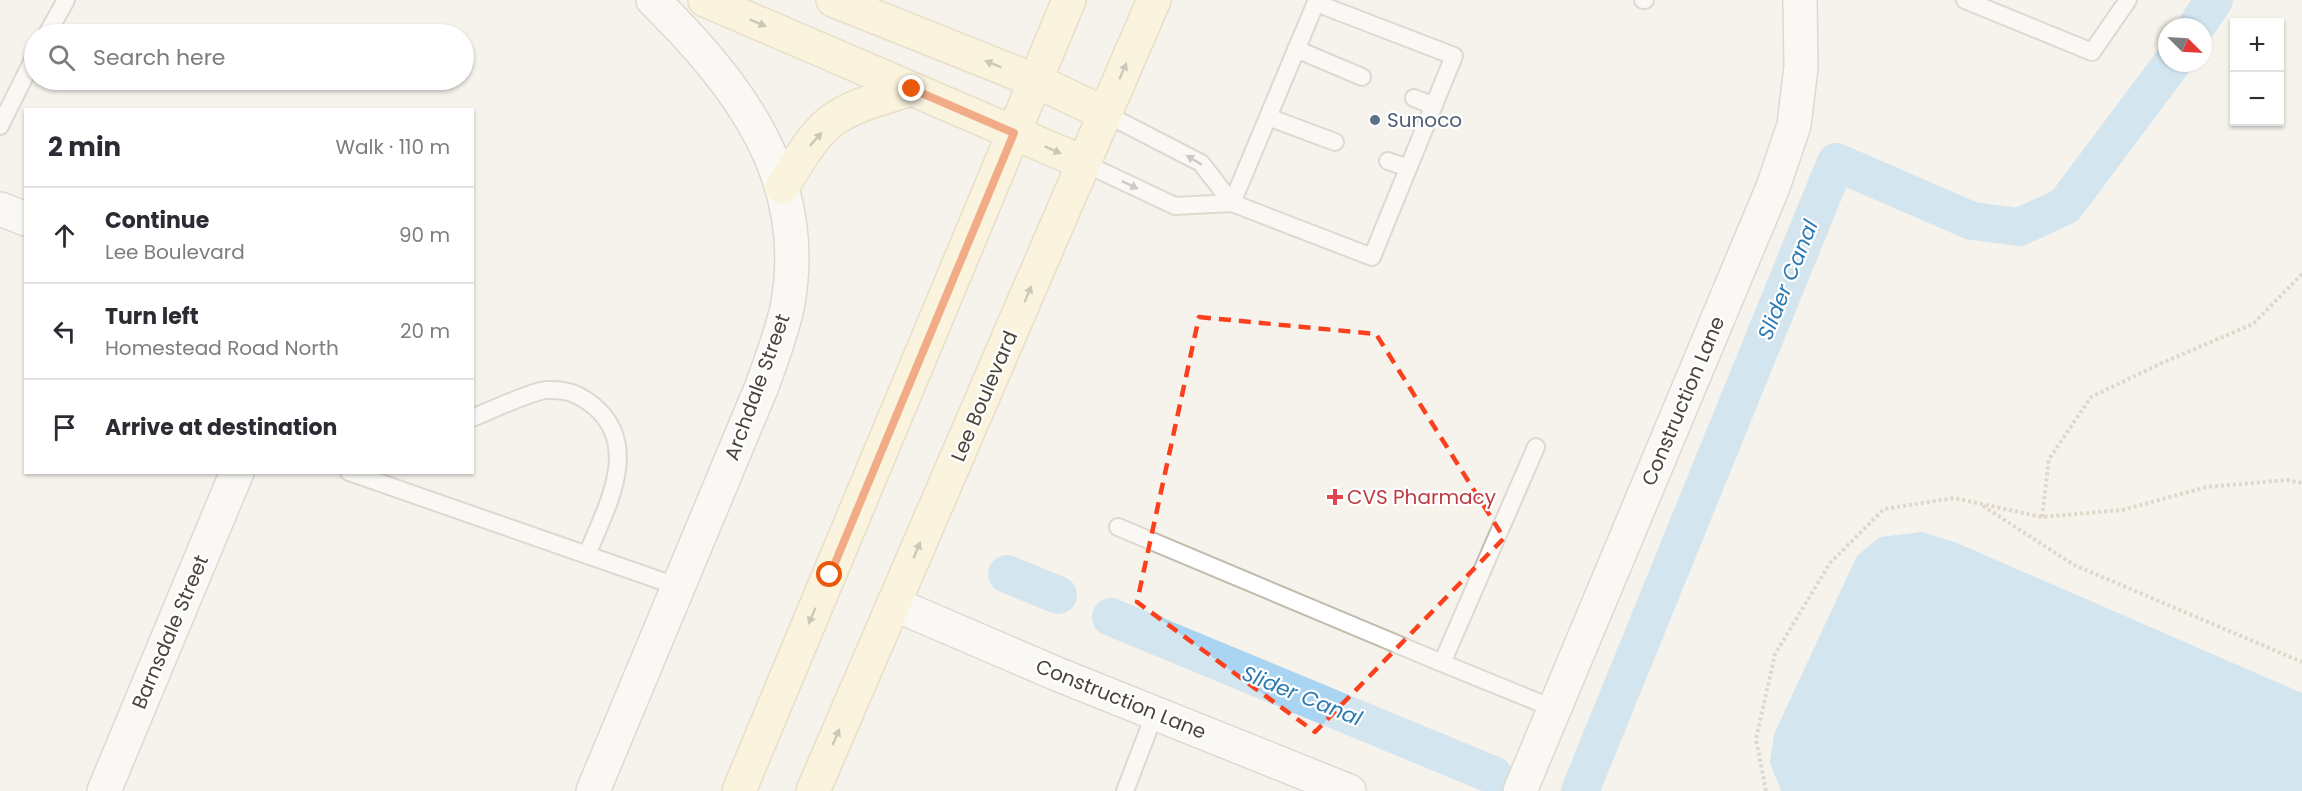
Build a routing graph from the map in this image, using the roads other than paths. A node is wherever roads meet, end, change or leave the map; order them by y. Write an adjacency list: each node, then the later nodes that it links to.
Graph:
1 (66, 0): 11 (lane)
2 (653, 0): 27 (street, Archdale Street)
3 (705, 0): 16 (main road, one-way to 16)
4 (833, 0): 15 (main road, one-way to 4)
5 (1069, 0): 15 (main road)
6 (1154, 0): 19 (main road, Lee Boulevard, one-way to 6)
7 (1800, 0): 40 (street, Construction Lane)
8 (1965, 0): 9 (lane)
9 (2128, 0)
10 (1316, 1): 12 (lane); 18 (lane)
11 (53, 24)
12 (1296, 49): 14 (lane); 21 (lane)
13 (24, 76): 20 (lane)
14 (1362, 76)
15 (1036, 81): 19 (main road); 22 (main road)
16 (912, 89): 22 (main road); 27 (main road, one-way to 16)
17 (1414, 98): 18 (lane)
18 (1434, 106): 26 (lane)
19 (1104, 113): 25 (main road, Lee Boulevard); 28 (lane, one-way to 19)
20 (2, 115)
21 (1268, 117): 23 (lane); 28 (lane)
22 (1014, 133): 25 (main road, one-way to 25); 44 (main road, one-way to 44)
23 (1335, 142)
24 (1388, 161): 26 (lane)
25 (1084, 164): 28 (lane, one-way to 28); 38 (main road, Lee Boulevard, one-way to 25)
26 (1408, 168): 28 (lane)
27 (782, 187): 37 (street, Archdale Street)
28 (1232, 203)
29 (0, 209): 30 (street)
30 (24, 218)
31 (474, 417): 36 (lane)
32 (1536, 447): 39 (lane)
33 (236, 474): 42 (street, Barnsdale Street)
34 (372, 476): 36 (lane)
35 (1118, 528): 39 (lane)
36 (587, 555): 37 (lane)
37 (679, 587): 43 (street, Archdale Street)
38 (894, 604): 41 (street, Construction Lane); 45 (main road, Lee Boulevard, one-way to 38)
39 (1442, 663): 40 (lane)
40 (1555, 709): 48 (street, Construction Lane)
41 (1155, 713): 46 (lane); 47 (street, Construction Lane)
42 (104, 791)
43 (593, 791)
44 (740, 791)
45 (813, 791)
46 (1125, 791)
47 (1349, 791)
48 (1520, 791)

